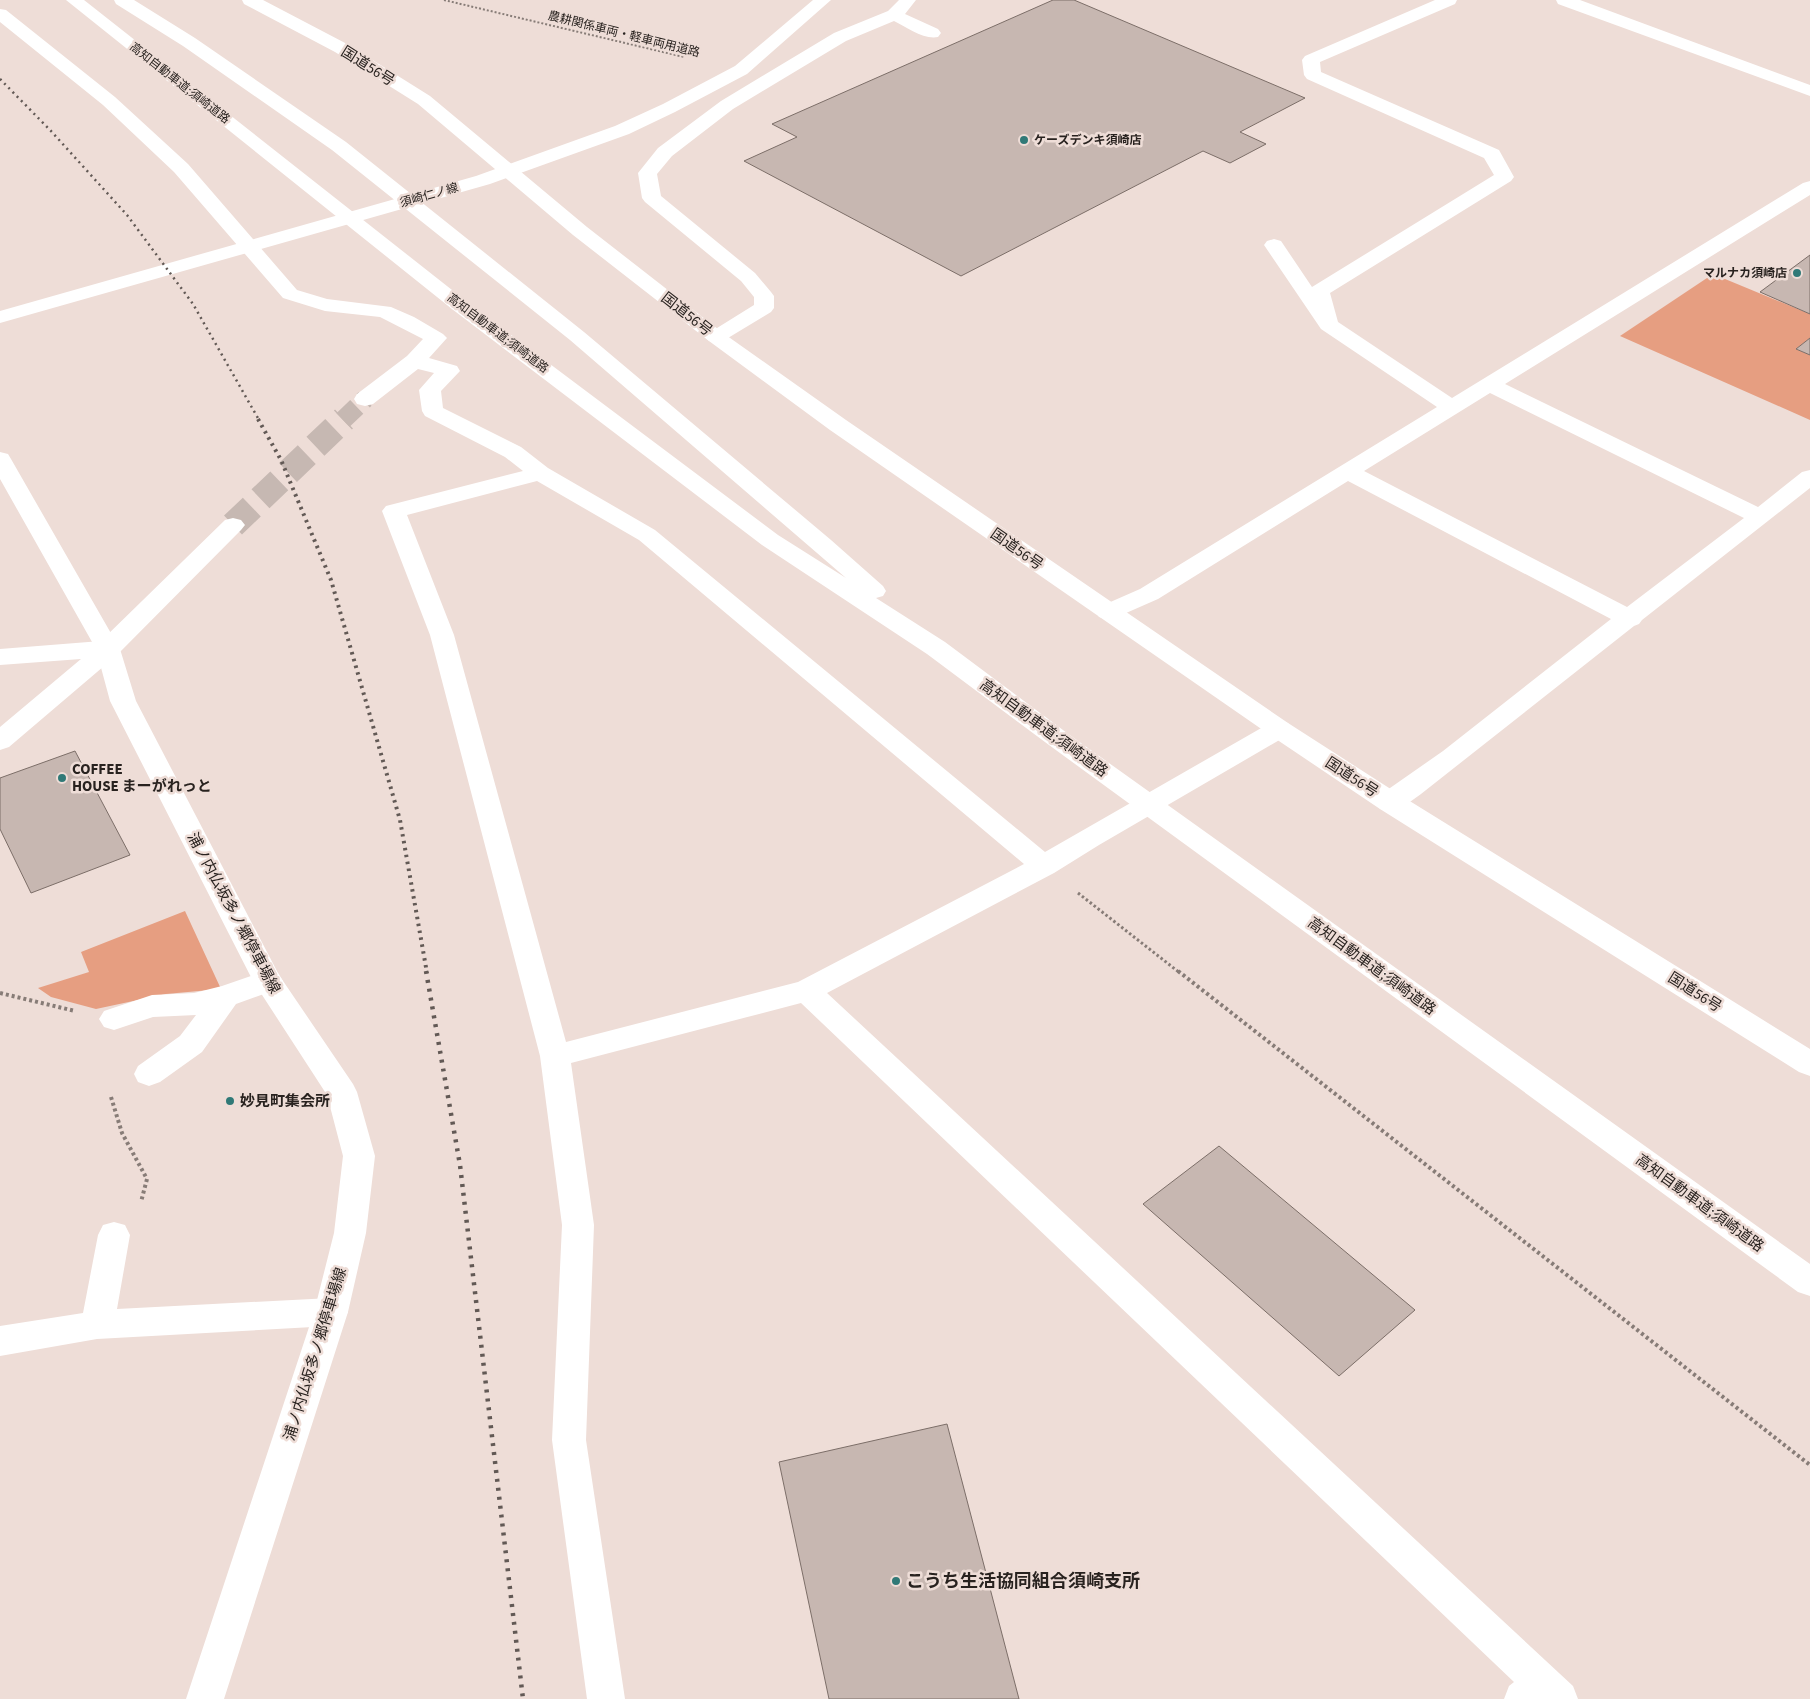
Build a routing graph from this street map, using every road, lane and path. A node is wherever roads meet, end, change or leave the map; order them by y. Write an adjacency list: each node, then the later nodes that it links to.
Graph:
1 (74, 0): 31 (main road, 高知自動車道;須崎道路)
2 (122, 0): 31 (main road, 高知自動車道;須崎道路)
3 (250, 0): 18 (main road, 国道56号)
4 (444, 0): 12 (path, 農耕関係車両・軽車両用道路)
5 (823, 0): 12 (main road, 須崎仁ノ線)
6 (908, 0): 10 (main road)
7 (1450, 0): 17 (main road)
8 (1564, 0): 13 (main road)
9 (0, 14): 19 (main road)
10 (894, 15): 11 (main road); 18 (main road)
11 (932, 33)
12 (741, 70): 16 (main road, 須崎仁ノ線)
13 (1810, 91)
14 (1810, 186): 20 (main road)
15 (1274, 245): 17 (main road)
16 (0, 317)
17 (1328, 325): 22 (main road)
18 (716, 337): 29 (main road, 国道56号)
19 (415, 360): 21 (main road); 25 (main road)
20 (1488, 384): 22 (main road); 27 (main road)
21 (365, 399)
22 (1451, 406): 24 (main road)
23 (0, 459): 32 (main road, 浦ノ内仏坂多ノ郷停車場線)
24 (1348, 472): 29 (main road); 30 (main road)
25 (540, 473): 37 (main road); 43 (main road)
26 (1810, 477): 27 (main road)
27 (1760, 517): 30 (main road)
28 (233, 525): 32 (main road)
29 (1108, 612): 34 (main road, 国道56号)
30 (1630, 619): 36 (main road)
31 (936, 648): 47 (main road, 高知自動車道;須崎道路)
32 (108, 649): 33 (main road); 35 (main road); 38 (main road, 浦ノ内仏坂多ノ郷停車場線)
33 (0, 657)
34 (1279, 729): 36 (main road, 国道56号); 37 (main road)
35 (0, 741)
36 (1390, 802): 44 (main road, 国道56号)
37 (1044, 866): 39 (main road); 51 (path)
38 (268, 981): 41 (main road); 48 (main road, 浦ノ内仏坂多ノ郷停車場線)
39 (806, 991): 43 (main road); 52 (main road)
40 (0, 993): 42 (path)
41 (226, 996): 42 (main road); 45 (main road)
42 (114, 1019)
43 (554, 1056): 54 (main road)
44 (1810, 1064)
45 (149, 1074): 46 (path)
46 (114, 1235): 49 (main road)
47 (1810, 1282)
48 (331, 1312): 49 (main road); 53 (main road, 浦ノ内仏坂多ノ郷停車場線)
49 (97, 1325): 50 (main road)
50 (0, 1341)
51 (1810, 1465)
52 (1541, 1694)
53 (205, 1699)
54 (606, 1699)

